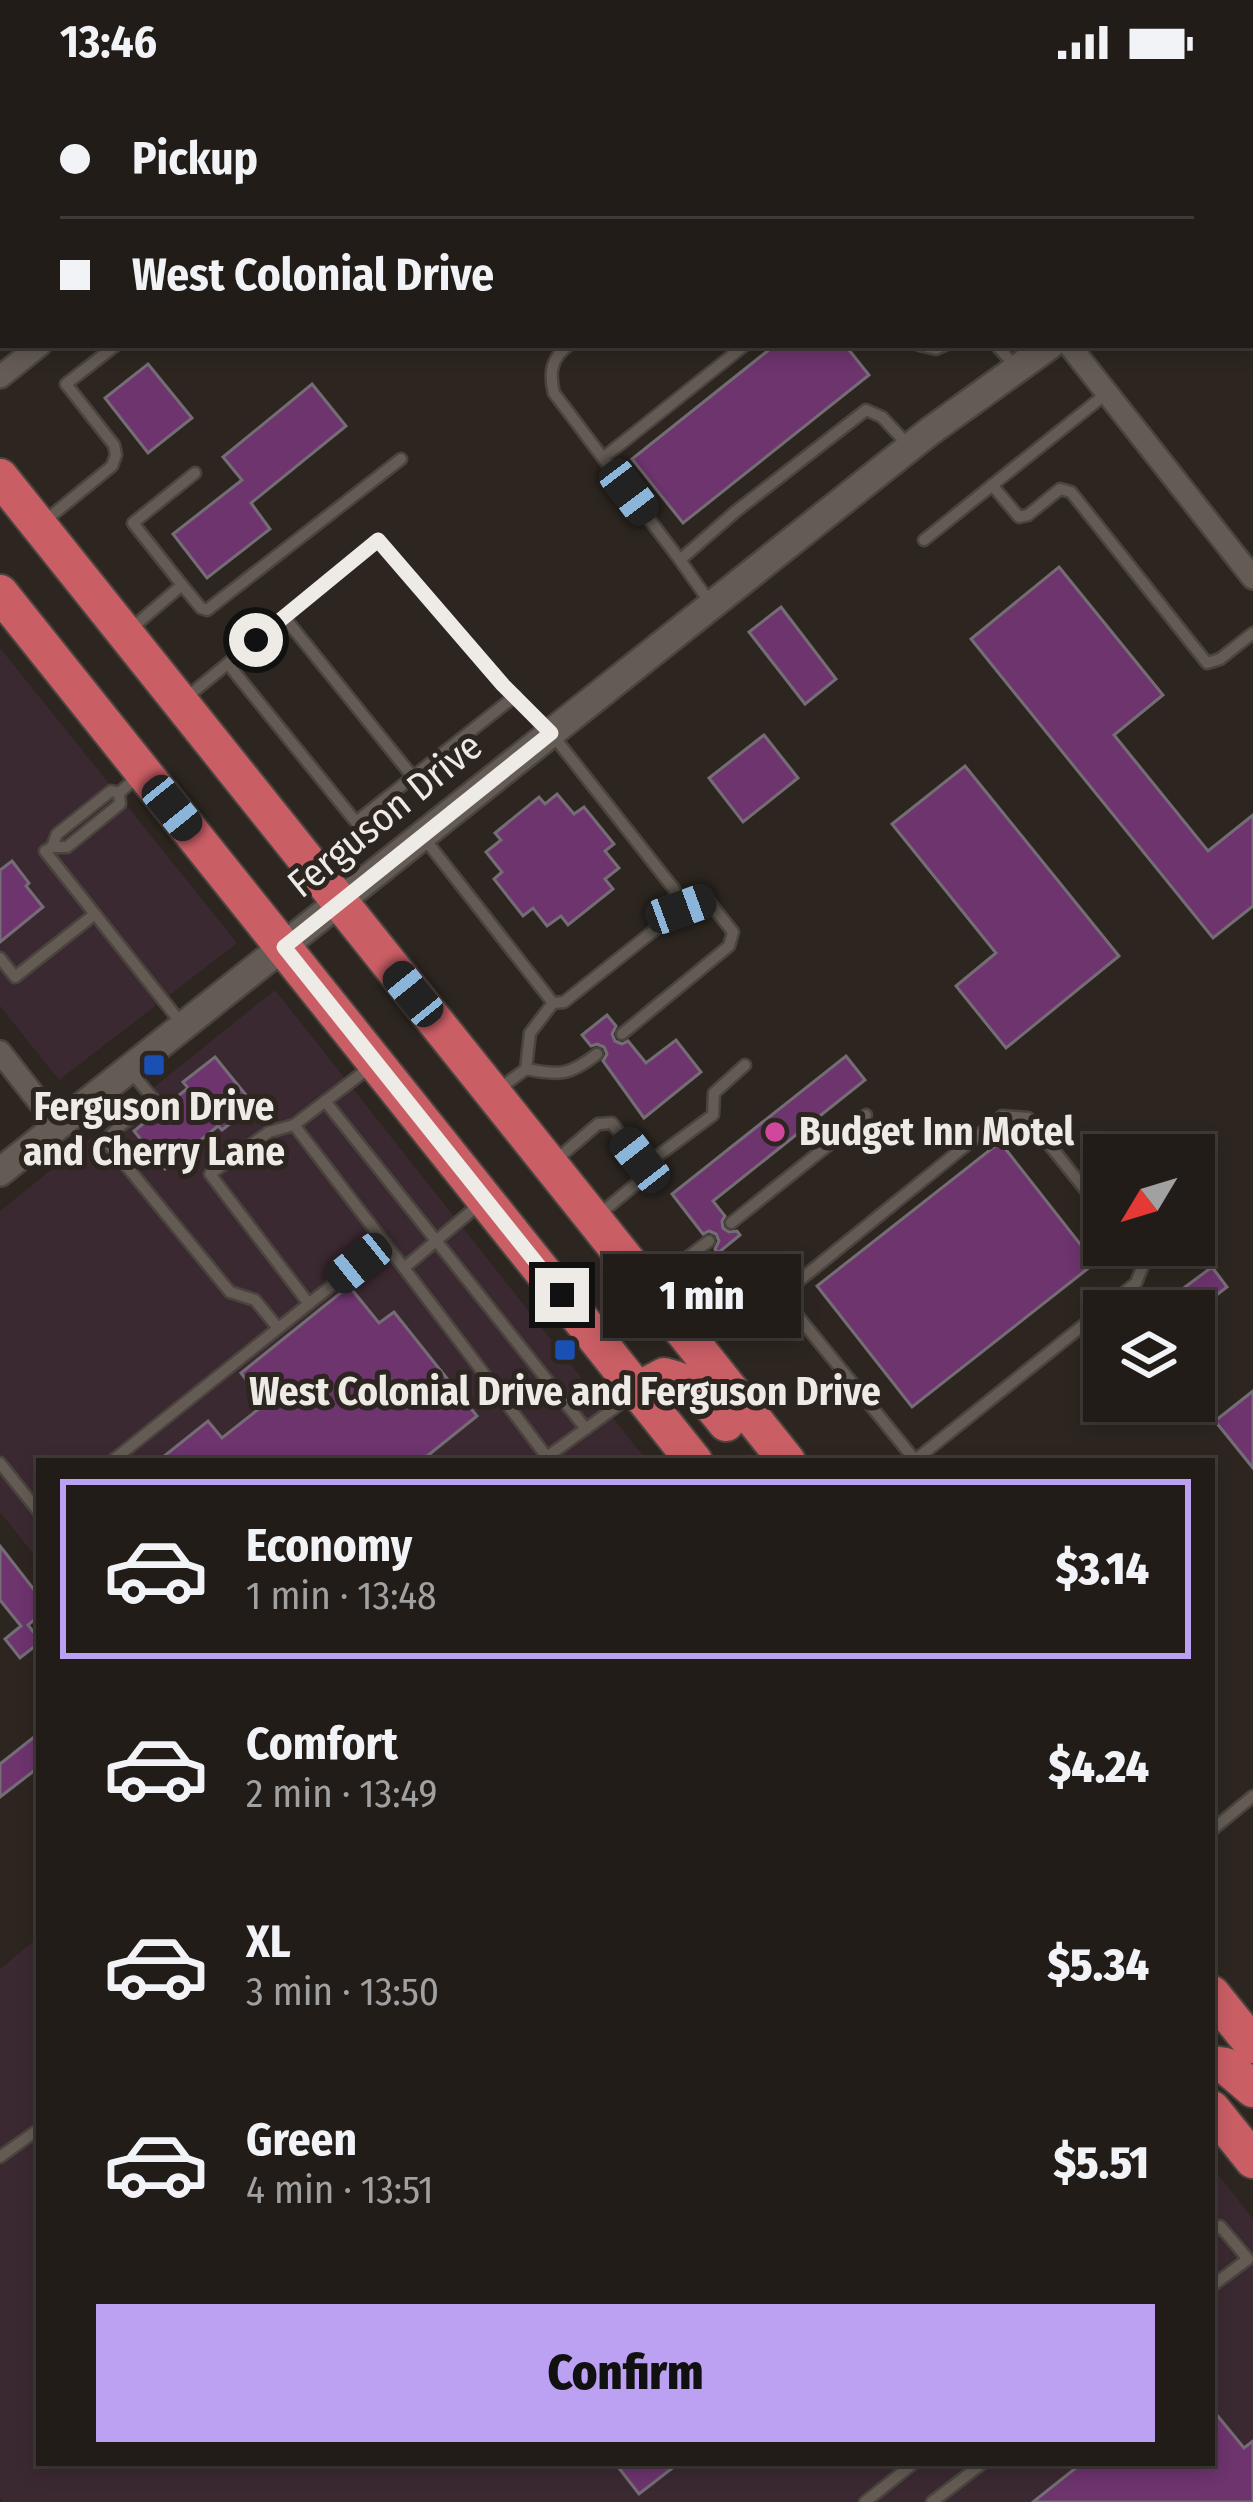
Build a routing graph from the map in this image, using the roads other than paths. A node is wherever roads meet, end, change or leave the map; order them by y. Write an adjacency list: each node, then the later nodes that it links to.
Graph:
1 (36, 348): 9 (street)
2 (112, 348): 17 (lane)
3 (560, 348): 12 (lane)
4 (741, 348): 12 (lane)
5 (999, 348): 8 (lane)
6 (1046, 348): 8 (street, Ferguson Drive)
7 (1072, 348): 10 (street)
8 (1017, 369): 11 (street, Ferguson Drive)
9 (0, 377)
10 (1107, 393): 16 (lane); 20 (street)
11 (910, 448): 19 (lane); 23 (street, Ferguson Drive)
12 (603, 458): 19 (lane)
13 (401, 459): 21 (lane)
14 (194, 473): 21 (lane)
15 (0, 477): 17 (highway)
16 (992, 485): 18 (lane); 25 (lane)
17 (38, 526): 26 (highway)
18 (924, 540)
19 (680, 560): 23 (lane)
20 (1253, 578)
21 (182, 585): 26 (lane)
22 (0, 592): 32 (highway)
23 (712, 605): 30 (street, Ferguson Drive)
24 (284, 617): 27 (lane); 28 (lane); 31 (lane)
25 (1253, 633)
26 (125, 634): 29 (highway)
27 (228, 664): 29 (lane); 31 (lane)
28 (515, 696): 30 (lane); 31 (lane)
29 (180, 703): 37 (highway)
30 (551, 733): 35 (street, Ferguson Drive); 38 (lane)
31 (413, 777)
32 (131, 782): 33 (lane); 34 (lane); 40 (highway)
33 (85, 813): 34 (lane); 36 (lane)
34 (94, 824): 36 (lane)
35 (422, 835): 37 (street, Ferguson Drive); 42 (lane)
36 (52, 847): 39 (lane)
37 (339, 902): 40 (street, Ferguson Drive); 51 (highway)
38 (681, 909): 42 (lane); 44 (lane)
39 (95, 914): 41 (lane); 43 (lane)
40 (284, 947): 43 (street, Ferguson Drive); 47 (highway)
41 (0, 958)
42 (553, 1003): 49 (lane)
43 (184, 1026): 50 (street, Ferguson Drive)
44 (622, 1034)
45 (0, 1052): 55 (street)
46 (597, 1054): 49 (lane)
47 (376, 1063): 52 (lane); 60 (highway)
48 (745, 1065): 57 (lane)
49 (526, 1069): 51 (lane)
50 (129, 1070): 55 (street, Ferguson Drive); 70 (lane)
51 (493, 1094): 56 (highway)
52 (325, 1101): 54 (lane); 63 (lane)
53 (866, 1115): 62 (lane)
54 (293, 1125): 65 (lane); 69 (lane)
55 (58, 1126): 58 (street, Ferguson Drive)
56 (550, 1166): 57 (lane); 61 (highway)
57 (644, 1166): 61 (lane)
58 (0, 1172)
59 (1083, 1187): 79 (lane)
60 (485, 1199): 63 (lane); 71 (highway)
61 (594, 1219): 68 (highway)
62 (730, 1223)
63 (436, 1241): 67 (lane); 72 (lane)
64 (709, 1241): 68 (lane)
65 (385, 1243): 67 (lane); 69 (lane)
66 (1143, 1266): 80 (lane)
67 (404, 1268): 74 (lane)
68 (648, 1287): 78 (highway)
69 (309, 1304): 70 (lane)
70 (278, 1328): 73 (lane)
71 (638, 1390): 72 (lane); 76 (highway); 77 (highway)
72 (586, 1429): 75 (lane)
73 (116, 1458)
74 (543, 1458)
75 (545, 1458)
76 (692, 1458)
77 (755, 1458)
78 (785, 1458)
79 (912, 1458)
80 (918, 1458)
81 (0, 1463): 82 (lane)
82 (36, 1508)
83 (1253, 1796): 84 (lane)
84 (1215, 1828)
85 (1215, 1997): 86 (highway)
86 (1249, 2032)
87 (1215, 2064): 88 (highway)
88 (1253, 2089)
89 (1215, 2113): 92 (highway)
90 (36, 2131): 91 (lane)
91 (0, 2157)
92 (1253, 2160)
93 (1215, 2230): 94 (lane)
94 (1250, 2263): 95 (lane)
95 (1215, 2284)
96 (910, 2466): 98 (lane)
97 (979, 2466): 99 (lane)
98 (865, 2502)
99 (932, 2502)

